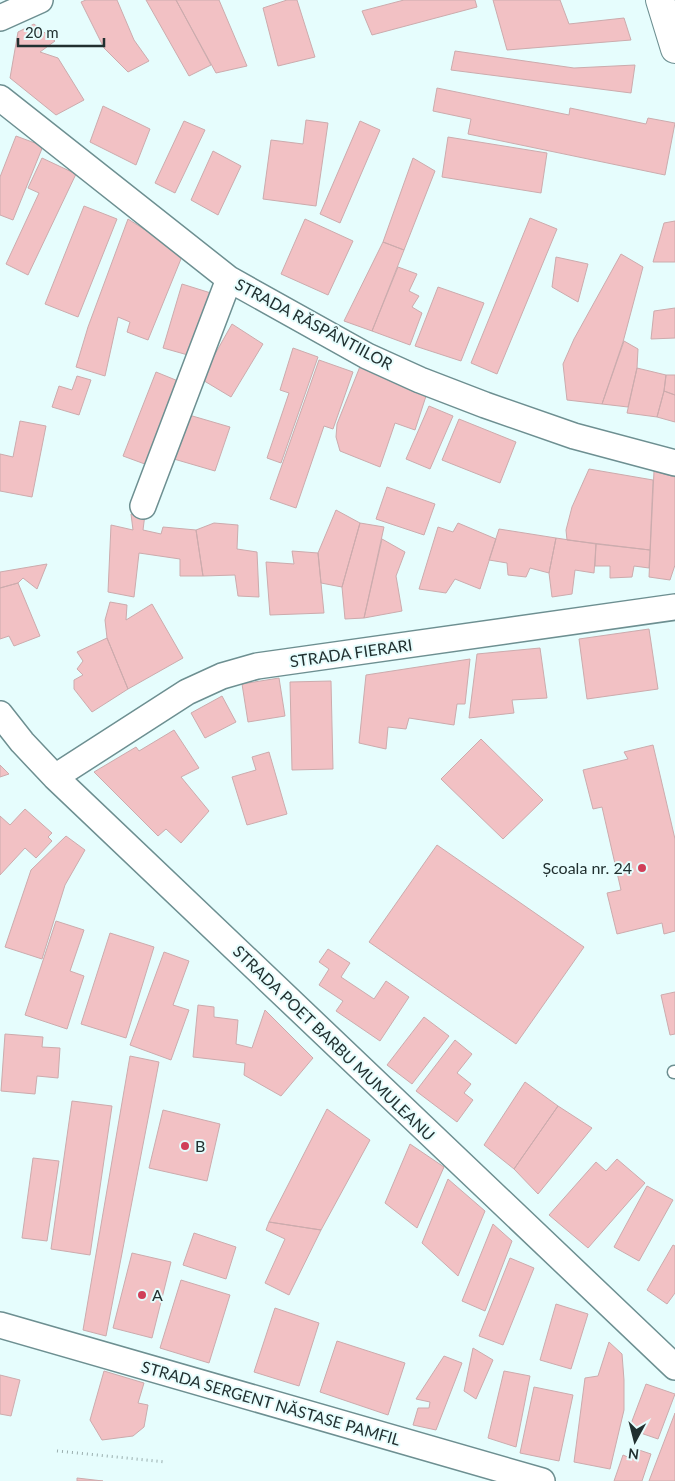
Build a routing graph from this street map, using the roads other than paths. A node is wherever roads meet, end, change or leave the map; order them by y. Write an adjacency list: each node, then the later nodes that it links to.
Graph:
1 (40, 0): 3 (street)
2 (660, 0): 4 (street)
3 (0, 18)
4 (675, 49)
5 (0, 98): 6 (street, STRADA RĂSPÂNTIILOR)
6 (229, 279): 7 (street, STRADA RĂSPÂNTIILOR); 8 (street)
7 (675, 463)
8 (143, 506)
9 (675, 607): 11 (street, STRADA FIERARI)
10 (0, 714): 11 (street, STRADA POET BARBU MUMULEANU)
11 (55, 777): 13 (street, STRADA POET BARBU MUMULEANU)
12 (0, 1324): 14 (street, STRADA SERGENT NĂSTASE PAMFIL)
13 (675, 1367)
14 (542, 1481)

